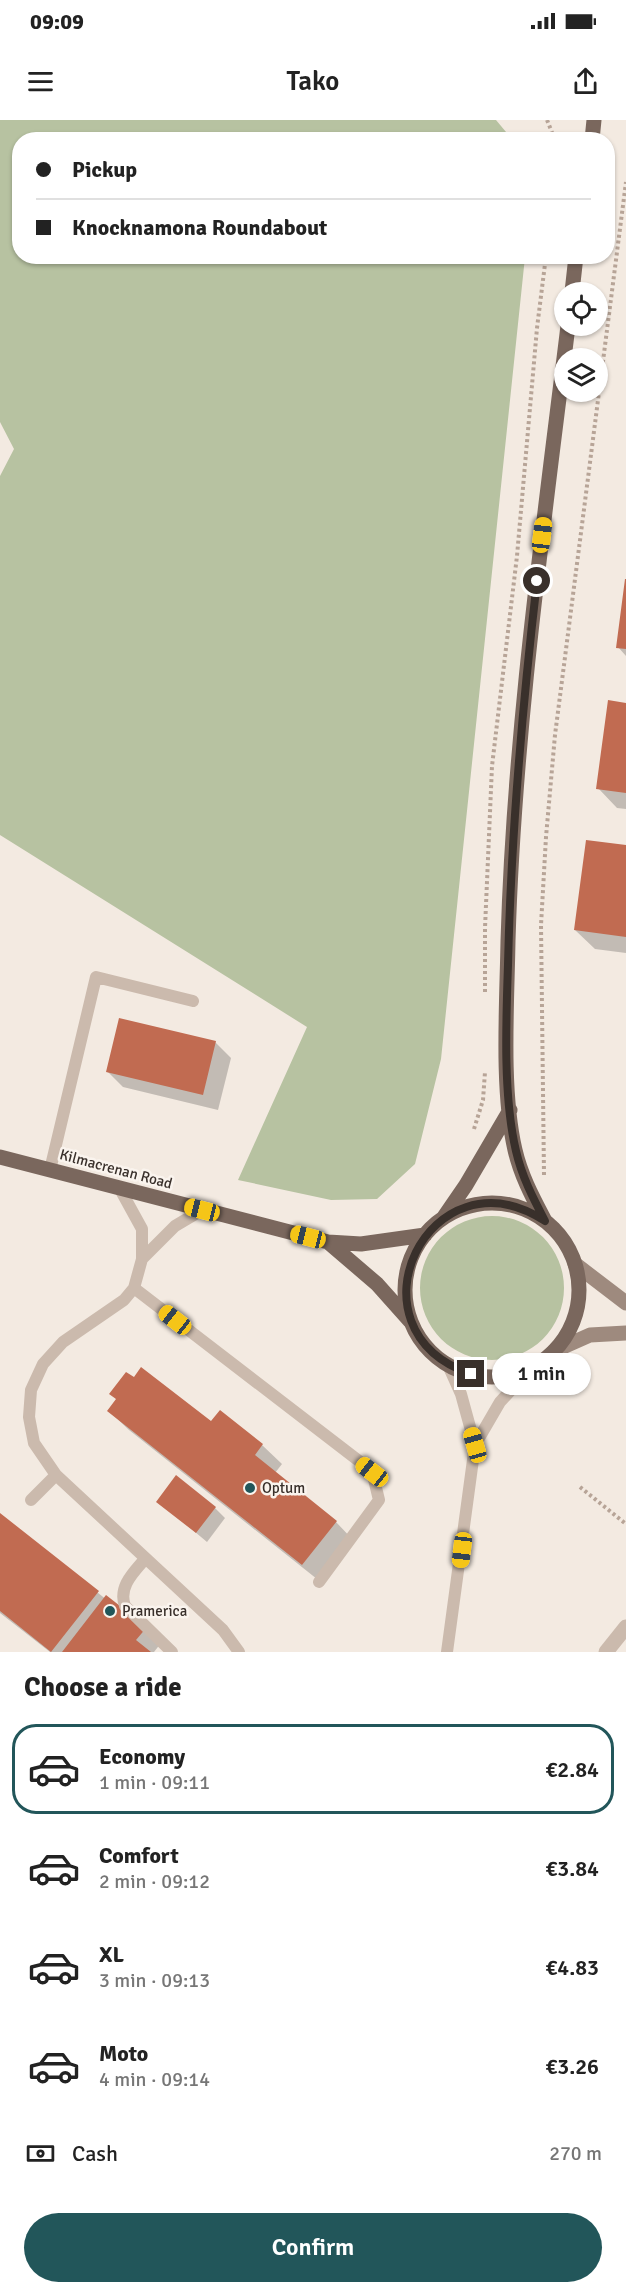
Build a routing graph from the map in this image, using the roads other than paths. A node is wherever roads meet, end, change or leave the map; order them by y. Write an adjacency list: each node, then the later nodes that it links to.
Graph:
1 (575, 264): 2 (main road)
2 (573, 282)
3 (567, 336): 5 (main road)
4 (193, 1001): 7 (lane)
5 (510, 1110): 10 (main road); 11 (main road)
6 (0, 1157): 7 (main road, Kilmacrenan Road)
7 (50, 1170): 8 (main road, Kilmacrenan Road)
8 (120, 1189): 9 (main road, Kilmacrenan Road); 14 (lane)
9 (202, 1210): 13 (main road, Kilmacrenan Road); 14 (lane)
10 (442, 1219): 11 (main road); 12 (main road)
11 (545, 1221): 15 (main road)
12 (425, 1235): 13 (main road, Kilmacrenan Road); 18 (main road)
13 (328, 1242): 18 (main road)
14 (142, 1259): 16 (lane)
15 (575, 1264): 17 (main road); 20 (main road)
16 (134, 1288): 24 (lane); 27 (lane)
17 (626, 1303)
18 (413, 1324): 21 (main road)
19 (626, 1334): 20 (main road)
20 (554, 1351): 22 (main road)
21 (448, 1365): 22 (main road); 23 (lane)
22 (533, 1366): 23 (lane)
23 (475, 1445): 31 (lane)
24 (56, 1475): 25 (lane); 26 (lane)
25 (31, 1500)
26 (145, 1559): 29 (lane); 30 (lane)
27 (319, 1582)
28 (626, 1627): 32 (street)
29 (172, 1652)
30 (239, 1652)
31 (447, 1652)
32 (606, 1652)

